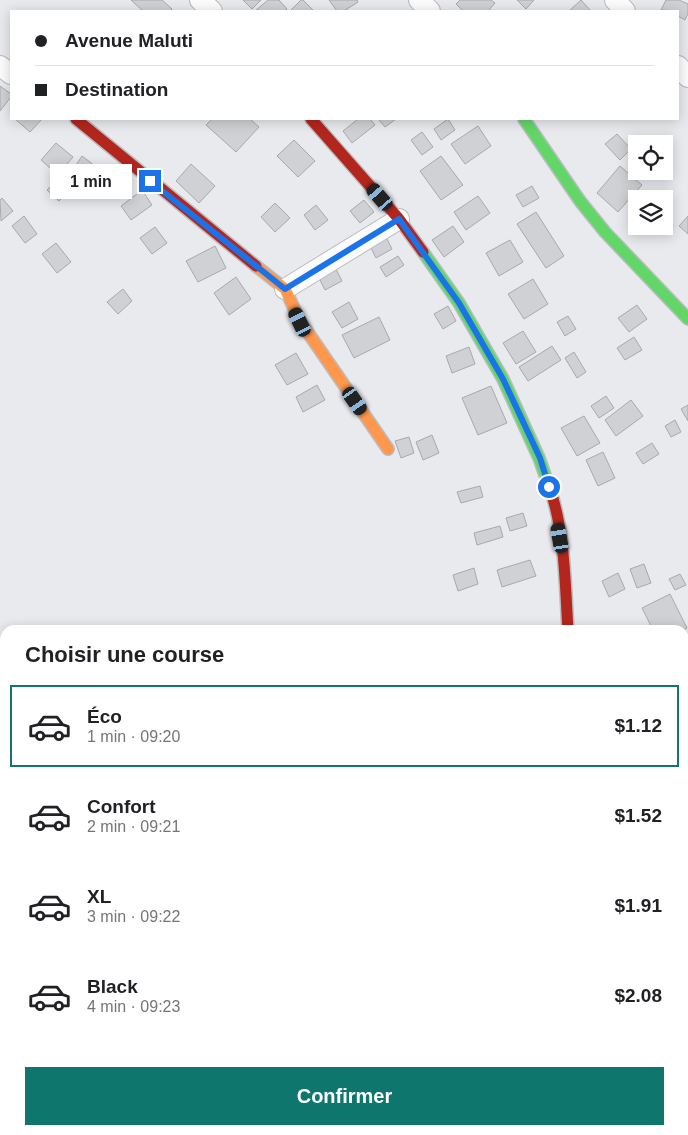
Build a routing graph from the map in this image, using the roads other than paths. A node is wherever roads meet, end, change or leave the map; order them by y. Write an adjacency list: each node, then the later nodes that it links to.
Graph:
1 (200, 0): 4 (street)
2 (419, 0): 5 (street)
3 (614, 0): 6 (street)
4 (211, 10)
5 (429, 10)
6 (624, 10)
7 (679, 67): 8 (street)
8 (688, 77)
9 (77, 120): 13 (street)
10 (313, 120): 12 (street)
11 (525, 120): 14 (street)
12 (399, 219): 13 (street); 16 (street)
13 (285, 289): 15 (street)
14 (688, 320)
15 (388, 449)
16 (568, 625)

